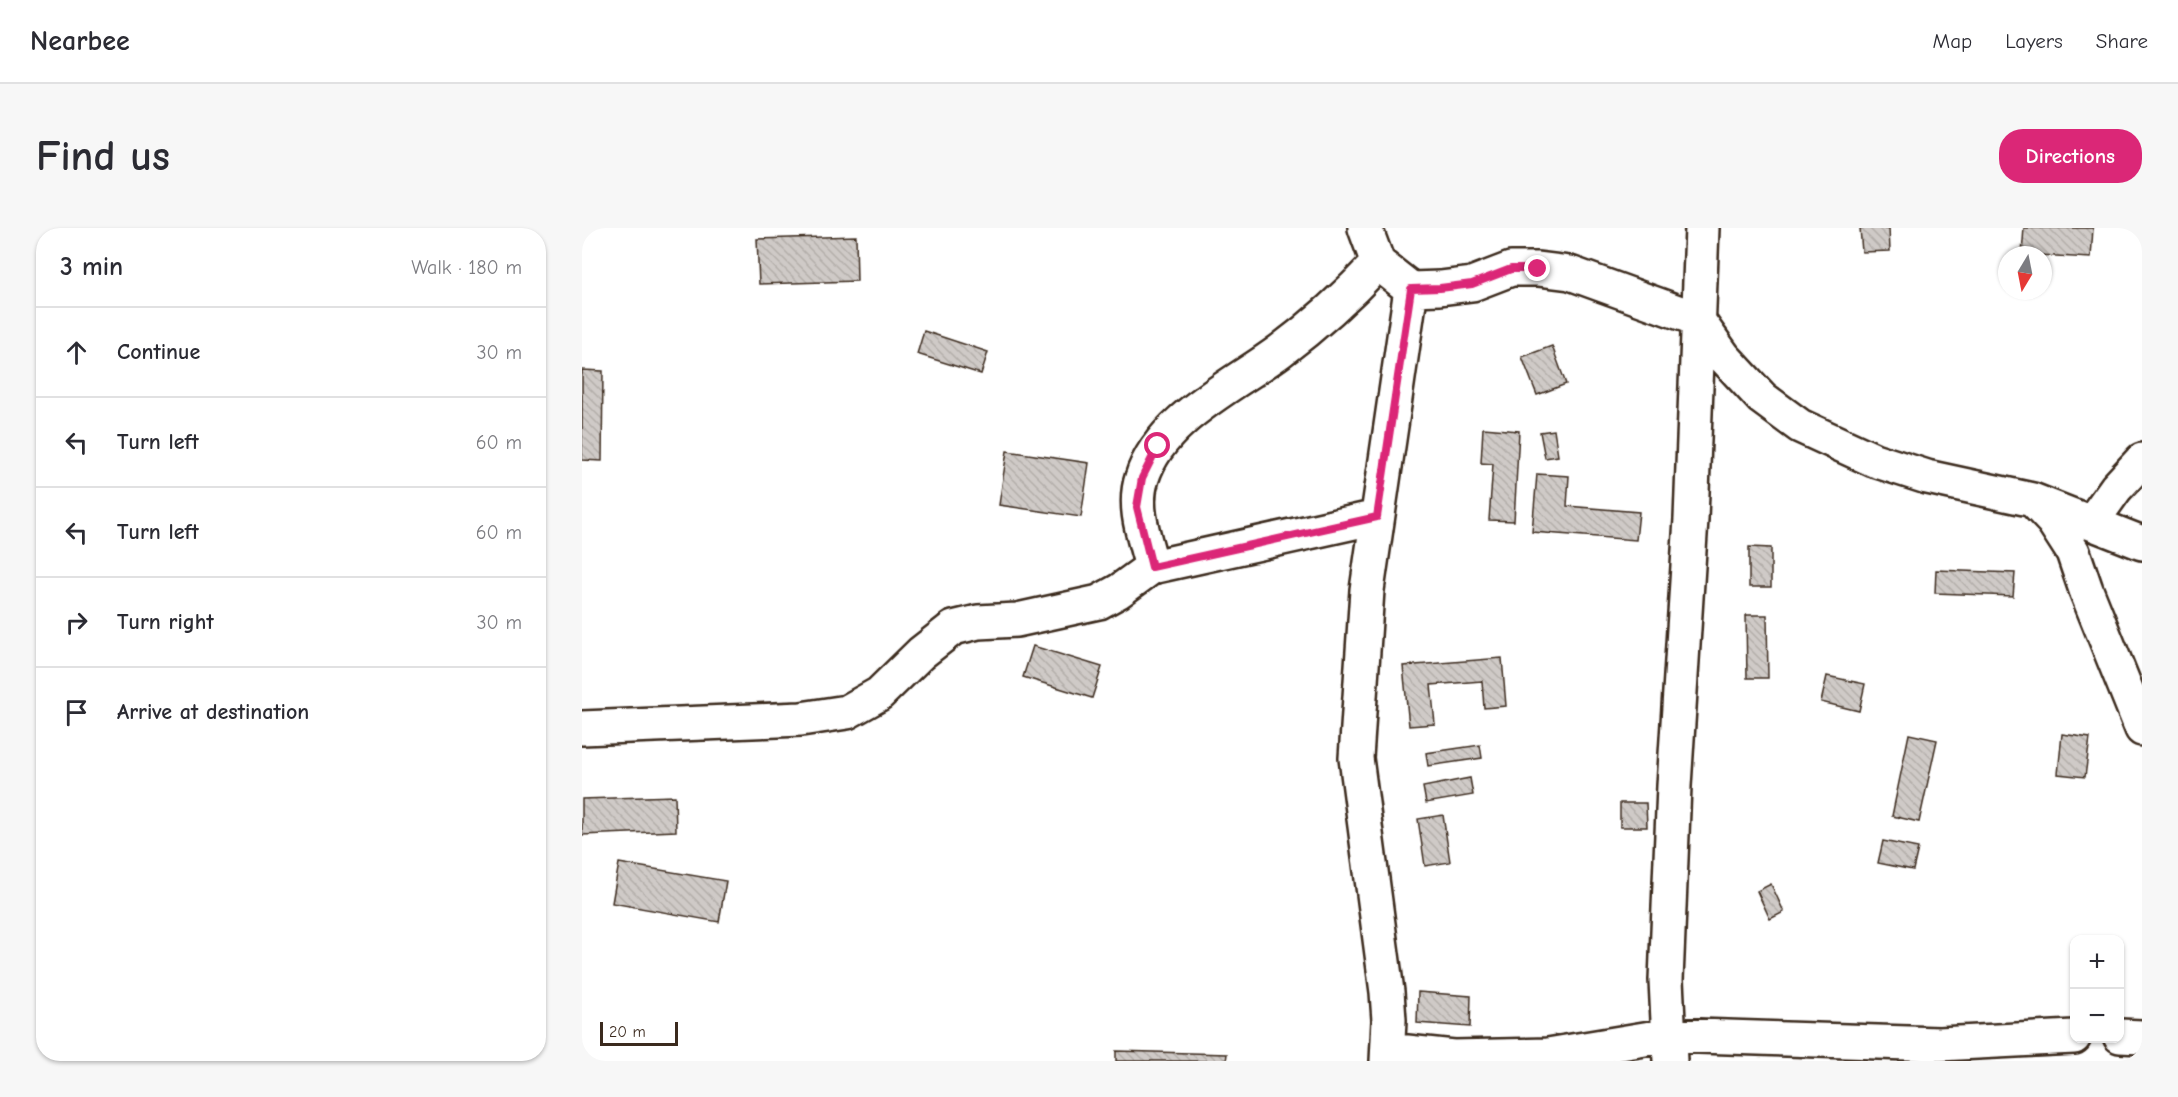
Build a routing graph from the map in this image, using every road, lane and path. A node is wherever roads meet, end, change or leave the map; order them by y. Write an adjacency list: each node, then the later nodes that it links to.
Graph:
1 (1365, 228): 3 (street)
2 (1702, 228): 5 (street)
3 (1378, 263): 4 (street); 11 (street)
4 (1411, 289): 5 (street); 8 (street)
5 (1697, 319): 7 (street); 17 (street)
6 (2142, 460): 9 (street)
7 (2033, 500): 9 (street); 13 (street)
8 (1377, 517): 11 (street); 18 (street)
9 (2091, 523): 10 (street)
10 (2142, 543)
11 (1152, 567): 12 (street)
12 (582, 728)
13 (2142, 729)
14 (2124, 1036): 16 (street)
15 (2070, 1037): 17 (street)
16 (2142, 1037)
17 (1670, 1048): 18 (street)
18 (1387, 1055)

